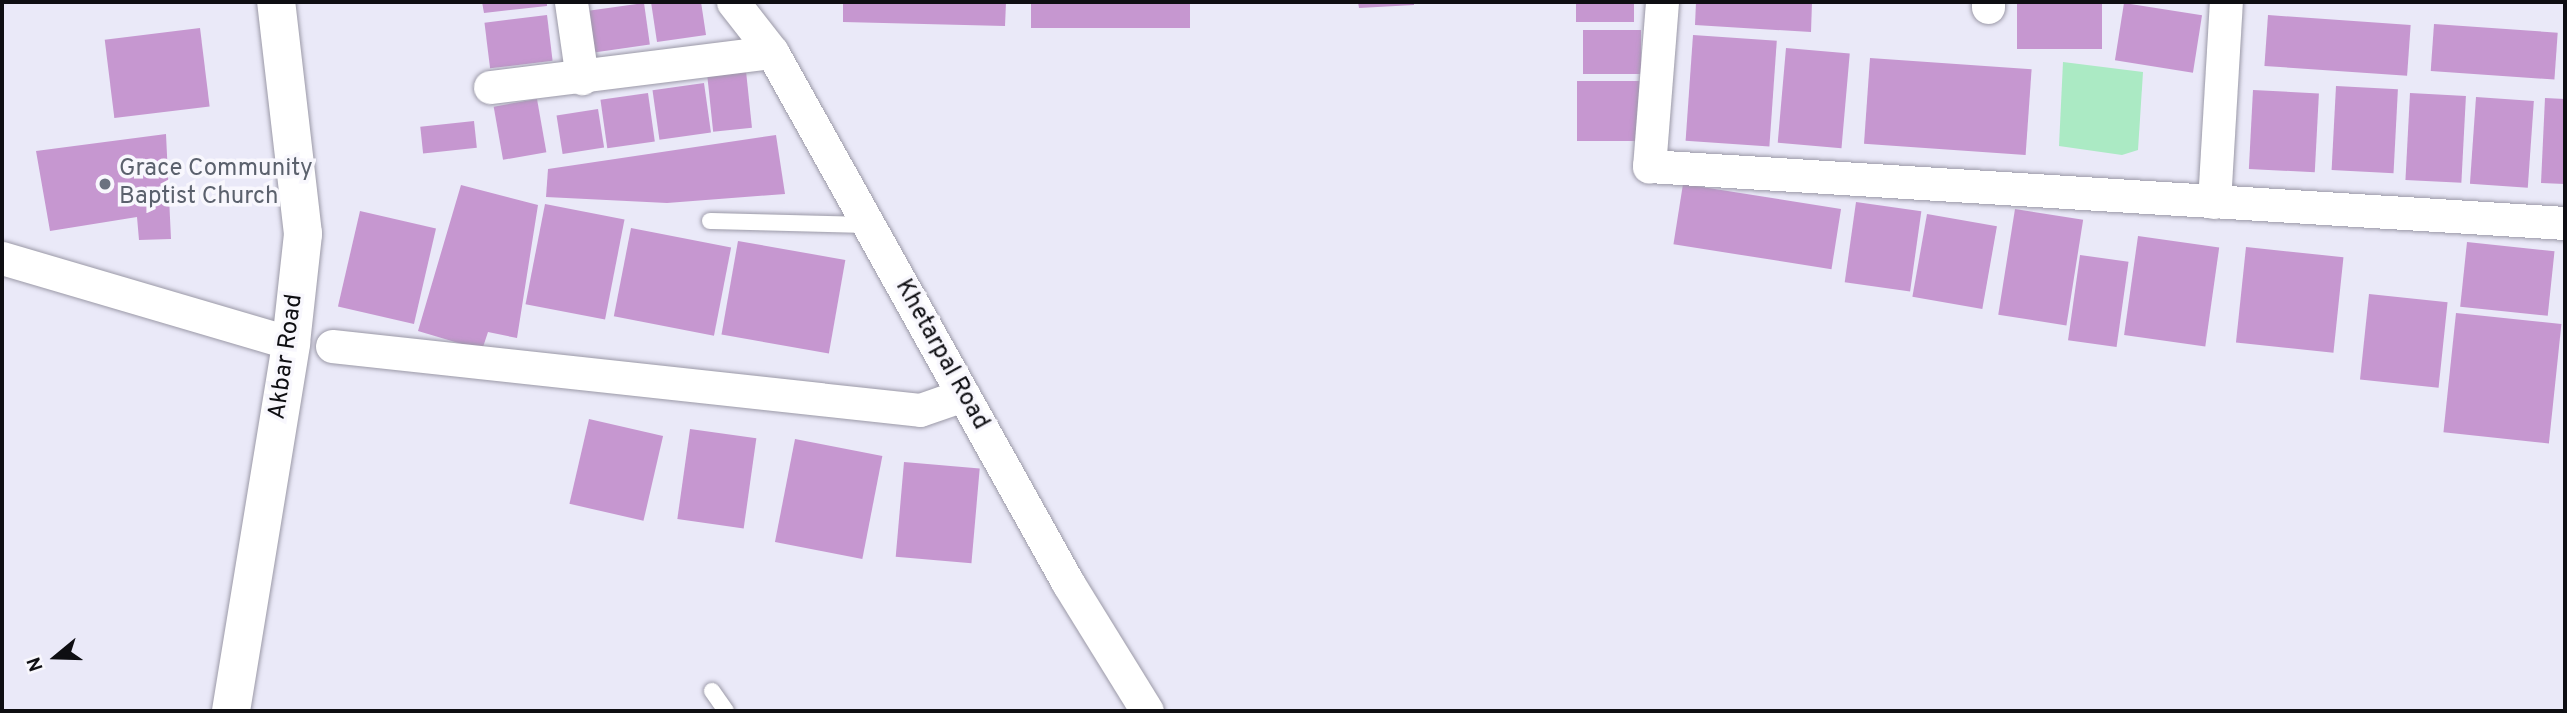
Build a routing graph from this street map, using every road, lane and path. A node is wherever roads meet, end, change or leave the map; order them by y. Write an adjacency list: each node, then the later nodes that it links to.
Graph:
1 (276, 2): 14 (street, Akbar Road)
2 (571, 2): 7 (street)
3 (733, 2): 6 (street, Khetarpal Road)
4 (1662, 2): 9 (street)
5 (2226, 2): 9 (street)
6 (772, 51): 7 (street); 12 (street, Khetarpal Road)
7 (582, 78): 8 (street)
8 (489, 86)
9 (2214, 202): 11 (street)
10 (710, 221): 12 (lane)
11 (2565, 223)
12 (868, 225): 16 (street, Khetarpal Road)
13 (2, 258): 14 (street)
14 (291, 343): 18 (street, Akbar Road)
15 (332, 346): 16 (street)
16 (963, 395): 20 (street, Khetarpal Road)
17 (712, 691): 19 (lane)
18 (232, 711)
19 (726, 711)
20 (1147, 711)

